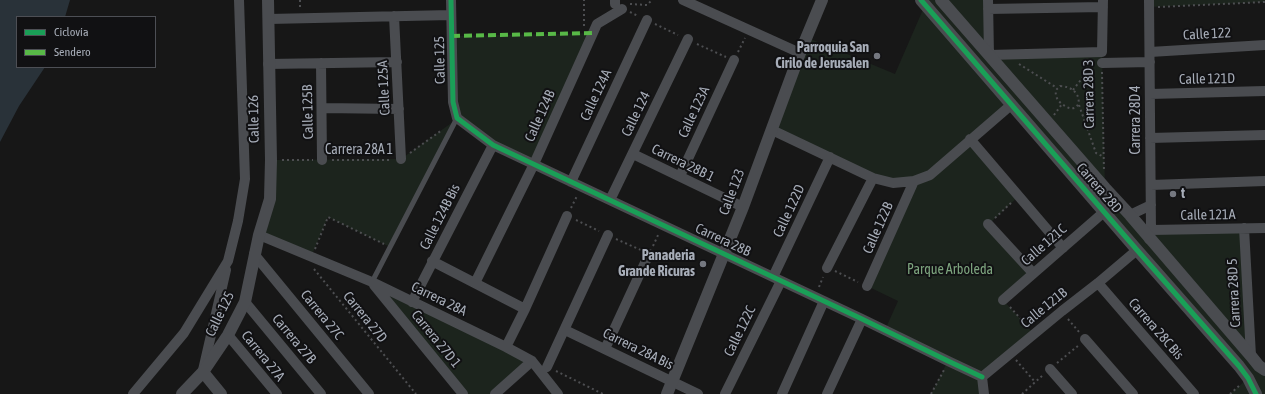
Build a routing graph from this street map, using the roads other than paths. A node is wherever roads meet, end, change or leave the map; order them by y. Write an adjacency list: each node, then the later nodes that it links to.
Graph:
1 (238, 0): 67 (street)
2 (268, 0): 15 (street, Calle 126)
3 (451, 0): 13 (street, Calle 125)
4 (683, 0): 20 (street)
5 (822, 0): 20 (street, Calle 123)
6 (921, 0): 30 (street, Carrera 28D)
7 (941, 0): 21 (street, Carrera 28D)
8 (1103, 3): 10 (street); 22 (street, Carrera 28D 3)
9 (620, 4): 43 (street, Calle 124B)
10 (1037, 4): 12 (street)
11 (1149, 4): 19 (street, Carrera 28D 4)
12 (988, 5): 21 (street)
13 (451, 15): 14 (street); 33 (street, Calle 125)
14 (394, 16): 15 (street); 24 (street, Calle 125A)
15 (269, 19): 27 (street, Calle 126)
16 (647, 20): 47 (street, Calle 124A)
17 (688, 39): 39 (street, Calle 124)
18 (1265, 45): 19 (street, Calle 122)
19 (1150, 52): 25 (street, Carrera 28D 4)
20 (800, 53): 34 (street, Calle 123)
21 (989, 55): 22 (street); 54 (street, Carrera 28D)
22 (1102, 58): 25 (street)
23 (734, 60): 44 (street, Calle 123A)
24 (397, 62): 26 (street); 32 (street, Calle 125A)
25 (1150, 62): 29 (street, Carrera 28D 4)
26 (320, 63): 27 (street); 31 (street, Calle 125B)
27 (268, 64): 60 (street, Calle 126)
28 (1265, 91): 29 (street, Calle 121D)
29 (1150, 94): 36 (street, Carrera 28D 4)
30 (1011, 106): 37 (street); 53 (street, Carrera 28D)
31 (322, 108): 32 (street); 41 (street, Calle 125B)
32 (399, 109): 42 (street, Calle 125A)
33 (457, 118): 38 (street, Carrera 28B); 72 (lane)
34 (772, 130): 40 (street); 52 (street, Calle 123)
35 (1265, 135): 36 (street)
36 (1150, 138): 49 (street, Carrera 28D 4)
37 (970, 139): 46 (street); 62 (street)
38 (492, 145): 43 (street, Carrera 28B); 68 (street, Calle 124B Bis)
39 (633, 154): 44 (street, Carrera 28B 1); 50 (street, Calle 124)
40 (830, 157): 45 (street); 71 (street, Calle 122D)
41 (322, 160)
42 (401, 160)
43 (534, 164): 47 (street, Carrera 28B); 73 (street, Calle 124B)
44 (680, 176): 52 (street, Carrera 28B 1)
45 (873, 178): 46 (street); 69 (street)
46 (914, 181): 75 (street, Calle 122B)
47 (571, 182): 50 (street, Carrera 28B)
48 (1265, 182): 49 (street)
49 (1151, 185): 51 (street, Carrera 28D 4)
50 (610, 200): 66 (street, Carrera 28B)
51 (1151, 205): 54 (street); 59 (street, Carrera 28D 4)
52 (743, 207): 66 (street, Calle 123)
53 (1104, 212): 62 (street, Calle 121C); 63 (street, Carrera 28D)
54 (1130, 215): 59 (street, Carrera 28D)
55 (567, 216): 80 (street)
56 (988, 224): 70 (street)
57 (1244, 228): 58 (street, Calle 121A); 59 (street, Calle 121A); 87 (street, Carrera 28D 5)
58 (1265, 228)
59 (1150, 234): 87 (street, Carrera 28D)
60 (259, 235): 64 (street, Calle 125); 72 (street, Carrera 28A)
61 (608, 235): 82 (street)
62 (1063, 248): 70 (street, Calle 121C)
63 (1137, 250): 74 (street, Calle 121B); 114 (street, Carrera 28D)
64 (254, 254): 78 (street, Calle 125); 101 (street, Carrera 27C)
65 (649, 254): 86 (street)
66 (723, 254): 71 (street, Carrera 28B); 94 (street, Calle 123)
67 (228, 261): 92 (street); 96 (street)
68 (432, 261): 73 (street); 79 (street, Calle 124B Bis)
69 (828, 268)
70 (1034, 274): 76 (street, Calle 121C)
71 (777, 279): 77 (street, Carrera 28B); 107 (street, Calle 122C)
72 (372, 282): 79 (street, Carrera 28A); 102 (street, Carrera 27D 1)
73 (475, 283): 80 (street)
74 (1098, 283): 93 (street, Calle 121B); 113 (street, Carrera 28C Bis)
75 (867, 286)
76 (1003, 300)
77 (824, 301): 81 (street, Carrera 28B); 108 (street)
78 (245, 302): 83 (street, Calle 125); 100 (street, Carrera 27B)
79 (412, 302): 85 (street, Carrera 28A)
80 (525, 309): 85 (street)
81 (862, 320): 93 (street, Carrera 28B); 109 (street)
82 (565, 330): 86 (street, Carrera 28A Bis); 89 (street)
83 (228, 335): 92 (street, Calle 125); 99 (street, Carrera 27A)
84 (1085, 339): 112 (street)
85 (506, 347): 88 (street, Carrera 28A)
86 (605, 349): 94 (street, Carrera 28A Bis)
87 (1250, 356): 91 (street, Carrera 28D)
88 (532, 361): 95 (street); 104 (street)
89 (547, 367)
90 (1050, 369): 111 (street)
91 (1265, 370)
92 (203, 372): 97 (street, Calle 125); 98 (street)
93 (982, 377): 110 (street)
94 (672, 381): 105 (street, Calle 123); 106 (street, Carrera 28A Bis)
95 (508, 390): 103 (street)
96 (133, 394)
97 (183, 394)
98 (221, 394)
99 (277, 394)
100 (321, 394)
101 (369, 394)
102 (463, 394)
103 (495, 394)
104 (558, 394)
105 (667, 394)
106 (698, 394)
107 (725, 394)
108 (782, 394)
109 (827, 394)
110 (984, 394)
111 (1072, 394)
112 (1133, 394)
113 (1194, 394)
114 (1256, 394)

